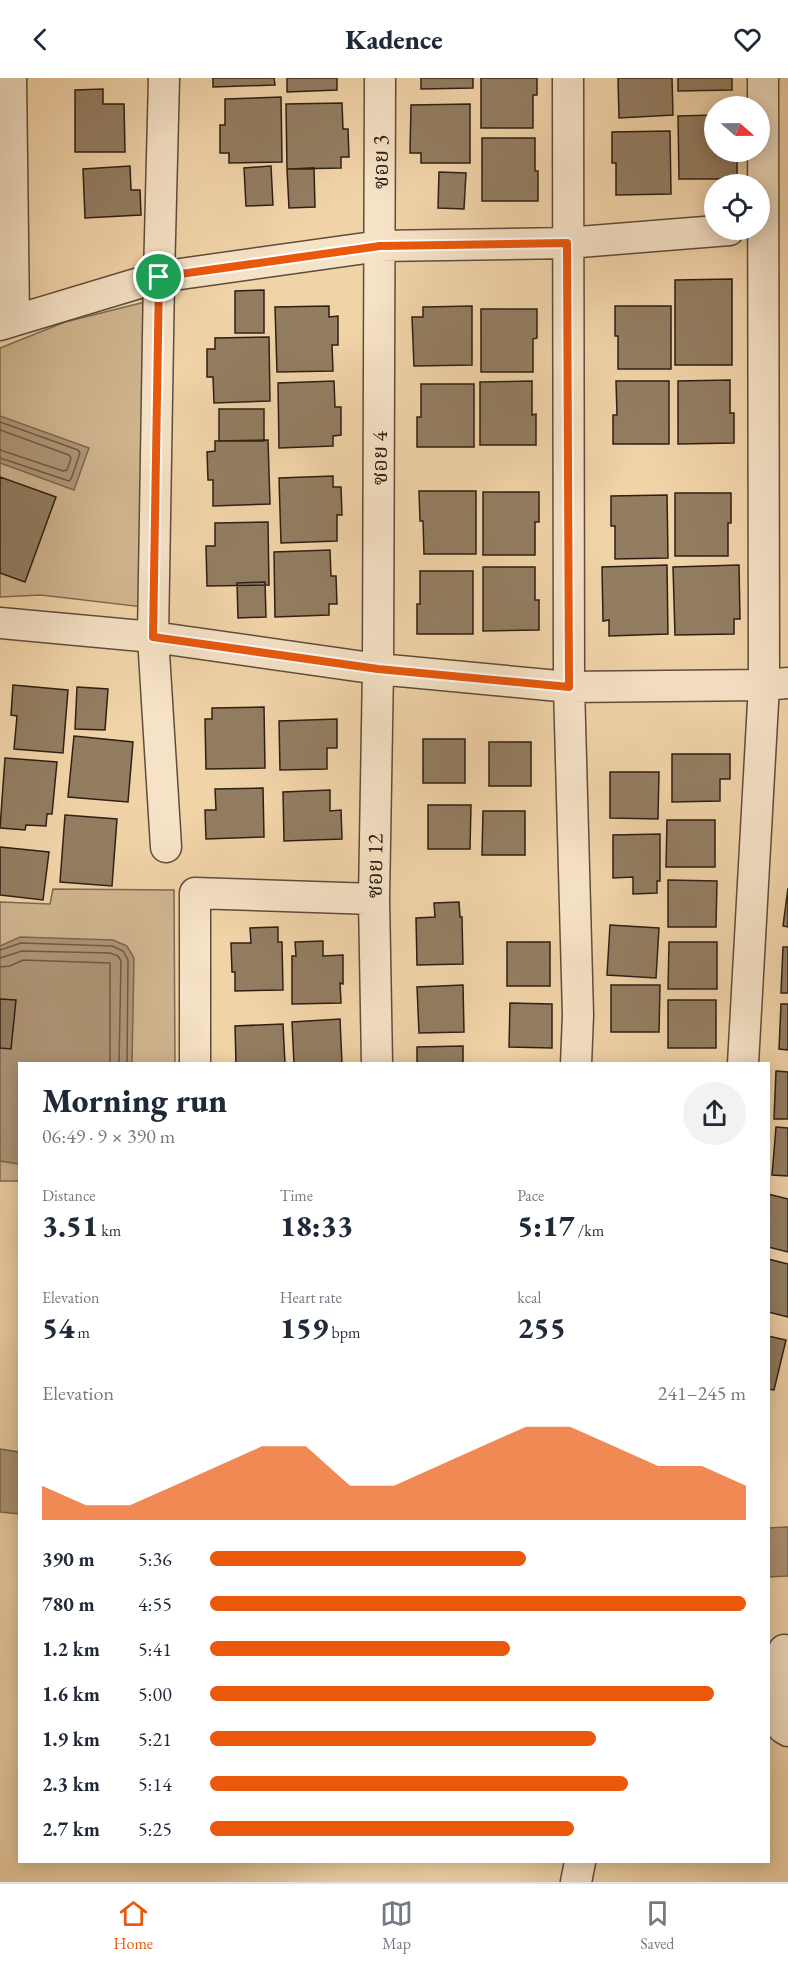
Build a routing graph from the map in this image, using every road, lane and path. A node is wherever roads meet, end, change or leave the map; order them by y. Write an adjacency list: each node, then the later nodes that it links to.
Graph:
1 (11, 78): 12 (street)
2 (164, 78): 11 (street)
3 (380, 78): 10 (street, ซอย 3)
4 (568, 78): 9 (street)
5 (763, 78): 6 (street)
6 (762, 174)
7 (704, 232): 9 (street)
8 (761, 240): 16 (street)
9 (567, 243): 10 (street); 17 (street)
10 (380, 246): 11 (street); 15 (street, ซอย 4)
11 (159, 277): 12 (street); 14 (street)
12 (7, 322)
13 (0, 623): 14 (street)
14 (153, 637): 15 (street); 18 (street)
15 (378, 669): 17 (street); 19 (street, ซอย 12)
16 (776, 684): 17 (street); 23 (street)
17 (569, 687): 22 (street)
18 (166, 847)
19 (374, 899): 20 (street); 21 (street, ซอย 12)
20 (195, 1062)
21 (377, 1062)
22 (576, 1062)
23 (743, 1062)
24 (784, 1650): 25 (street)
25 (788, 1731)
26 (580, 1863): 27 (street)
27 (576, 1882)

